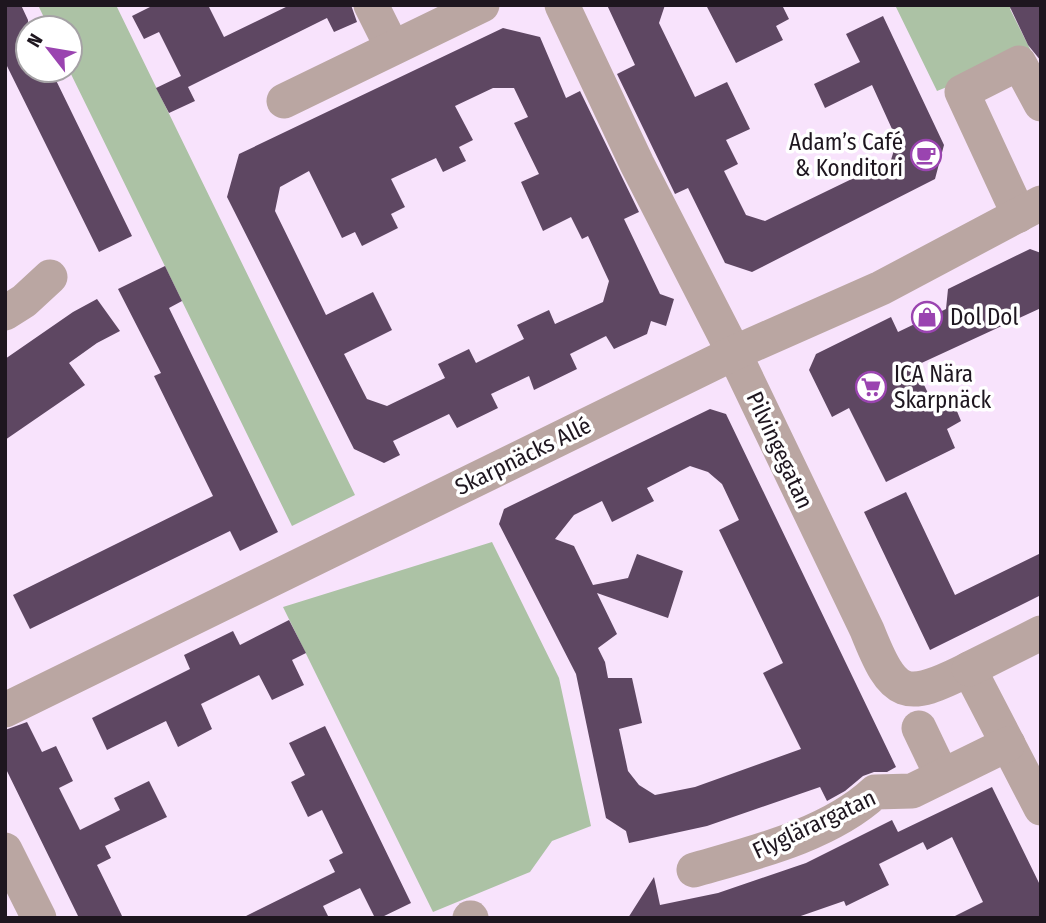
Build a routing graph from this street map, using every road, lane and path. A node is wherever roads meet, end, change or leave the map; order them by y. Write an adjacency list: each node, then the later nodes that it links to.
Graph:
1 (371, 5): 4 (street)
2 (481, 5): 4 (street)
3 (562, 5): 10 (street, Pilvingegatan)
4 (392, 47): 5 (street)
5 (284, 101)
6 (1041, 104): 7 (street)
7 (1030, 209): 10 (street, Skarpnäcks Allé)
8 (50, 277): 9 (street)
9 (5, 313)
10 (734, 353): 12 (street, Pilvingegatan); 13 (street, Skarpnäcks Allé)
11 (1041, 633): 12 (street)
12 (969, 669): 15 (street)
13 (5, 710)
14 (919, 729): 16 (street)
15 (1008, 744): 16 (street, Flyglärargatan); 17 (street)
16 (942, 776): 19 (street, Flyglärargatan)
17 (1041, 808)
18 (5, 850): 20 (street)
19 (694, 870)
20 (39, 918)

